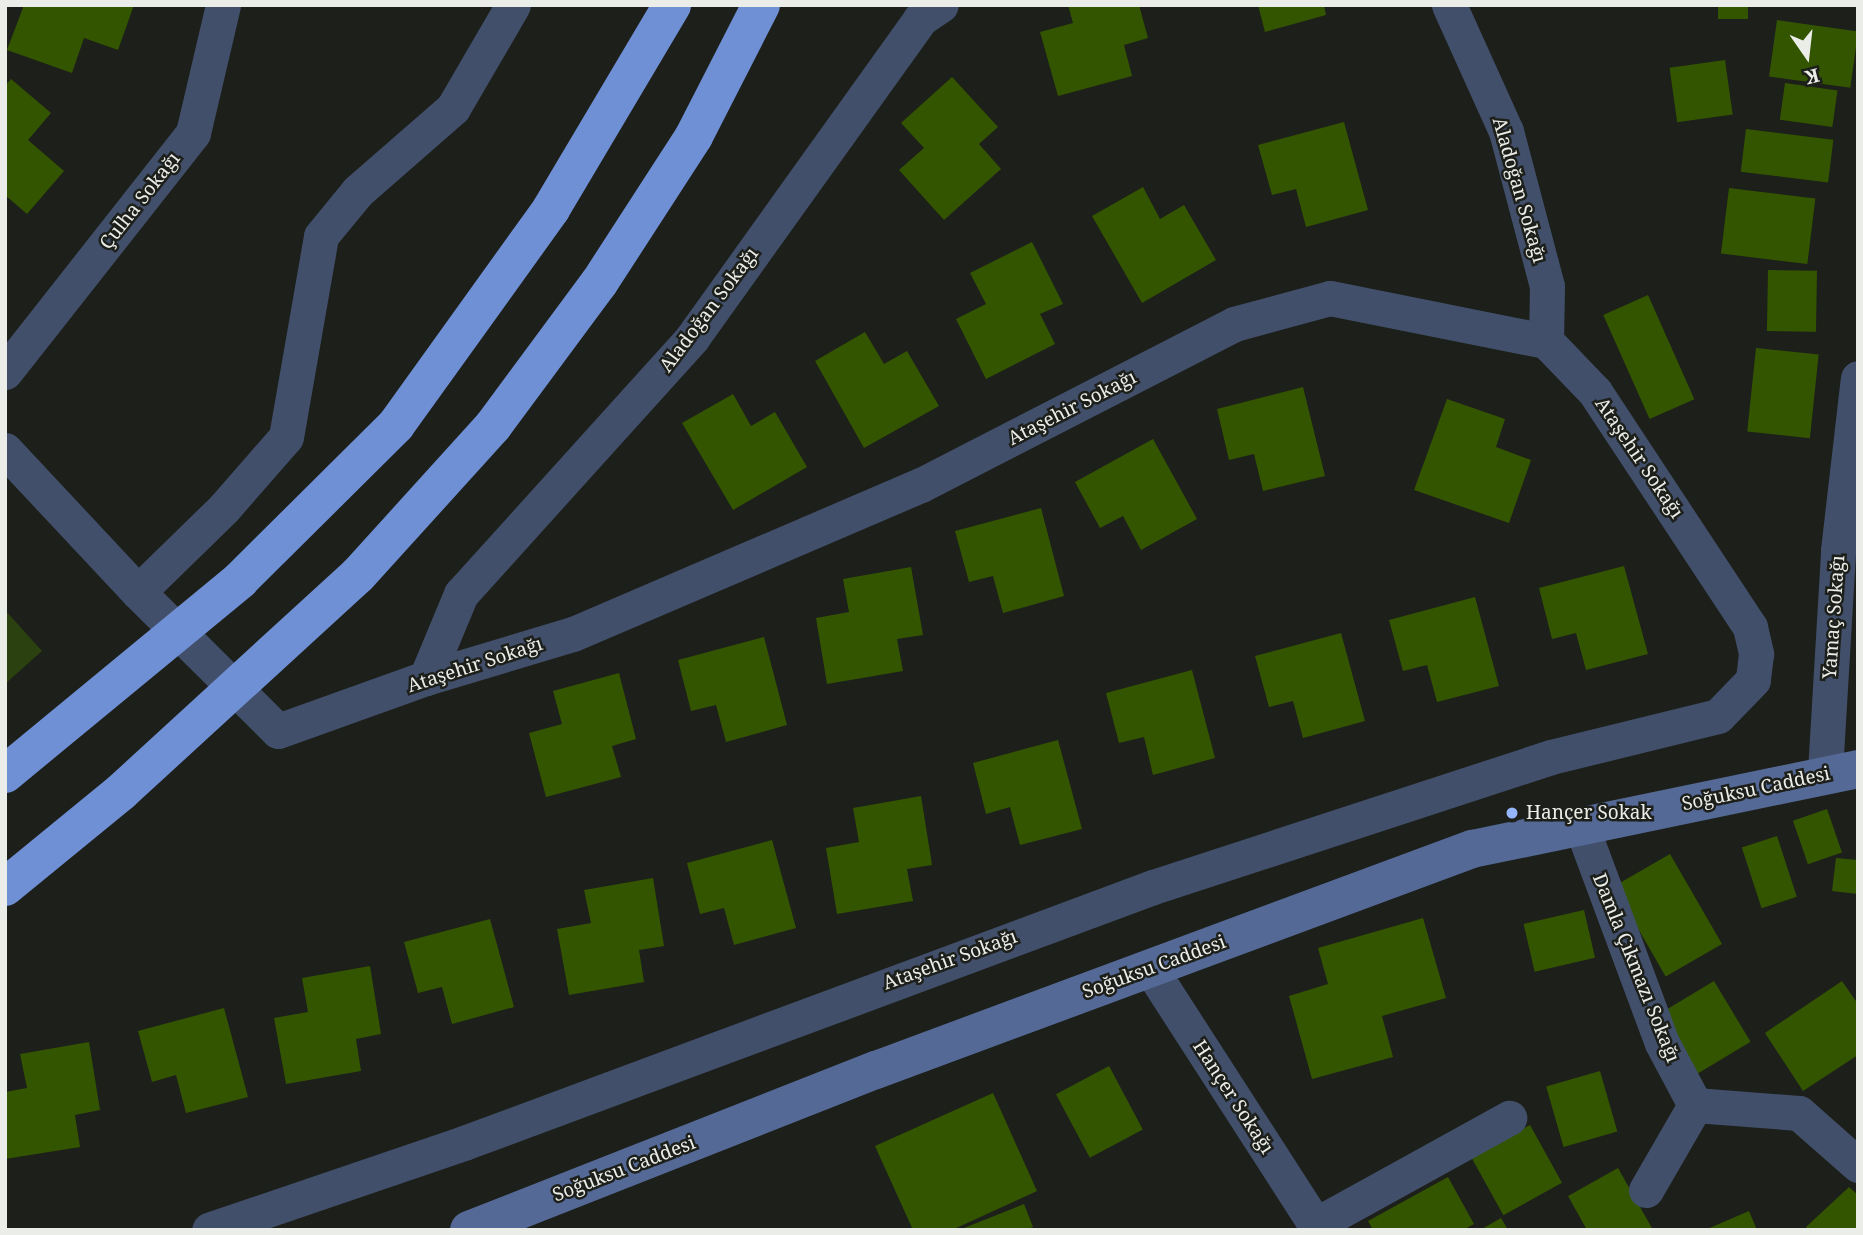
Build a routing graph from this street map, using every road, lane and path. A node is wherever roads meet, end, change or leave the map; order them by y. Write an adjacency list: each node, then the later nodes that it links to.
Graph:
1 (223, 5): 8 (street, Çulha Sokağı)
2 (513, 5): 11 (street)
3 (672, 5): 14 (highway, bridge)
4 (761, 5): 16 (highway, bridge)
5 (941, 5): 12 (street, Aladoğan Sokağı)
6 (1449, 5): 7 (street, Aladoğan Sokağı)
7 (1546, 341): 12 (street, Ataşehir Sokağı); 23 (street, Ataşehir Sokağı)
8 (5, 372)
9 (1858, 378): 13 (street, Yamaç Sokağı)
10 (5, 450): 11 (street, Ataşehir Sokağı)
11 (138, 592): 12 (street, Ataşehir Sokağı)
12 (426, 678)
13 (1841, 771): 15 (main road, Soğuksu Caddesi)
14 (5, 774)
15 (1582, 828): 17 (main road, Soğuksu Caddesi); 18 (street, Damla Çıkmazı Sokağı)
16 (5, 887)
17 (1150, 968): 22 (street, Hançer Sokağı); 24 (main road, Soğuksu Caddesi)
18 (1695, 1105): 20 (street); 21 (street)
19 (1510, 1118): 22 (street, Hançer Sokağı)
20 (1858, 1165)
21 (1646, 1190)
22 (1317, 1227)
23 (209, 1230)
24 (469, 1230)

